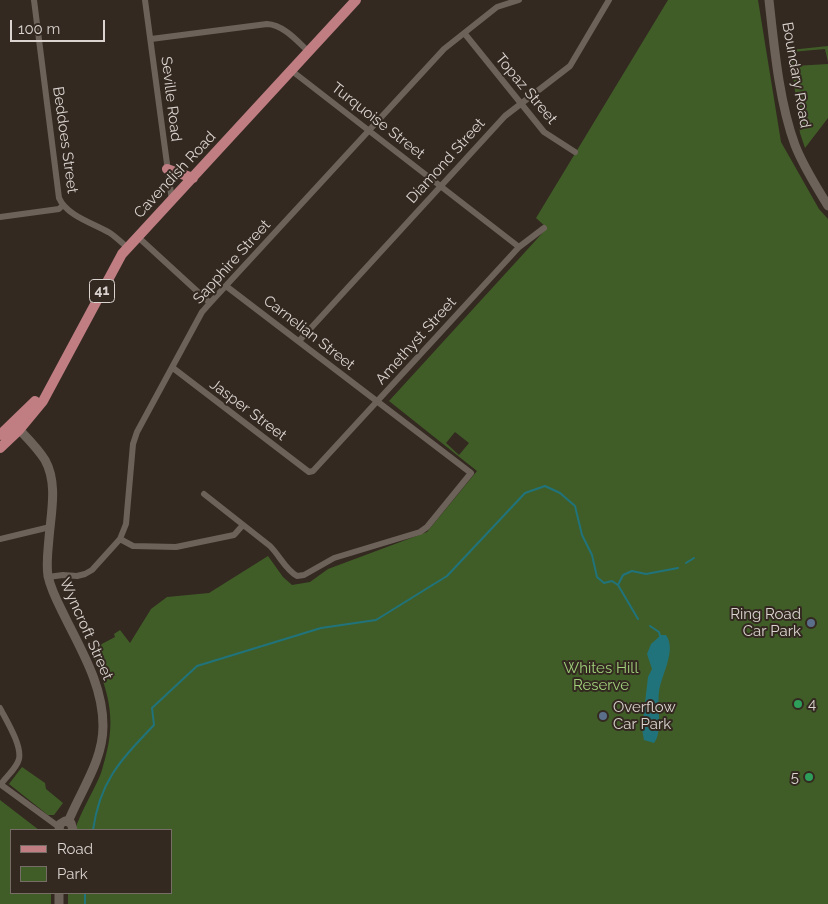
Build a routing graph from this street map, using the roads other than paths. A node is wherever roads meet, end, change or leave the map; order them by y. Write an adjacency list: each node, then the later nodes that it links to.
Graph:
1 (34, 0): 18 (street, Beddoes Street)
2 (145, 0): 8 (street, Seville Road)
3 (356, 0): 9 (main road, Cavendish Road / 41)
4 (519, 0): 7 (street, Sapphire Street)
5 (609, 0): 11 (street, Diamond Street)
6 (769, 0): 19 (street, Boundary Road)
7 (465, 34): 11 (street, Topaz Street); 12 (street, Sapphire Street)
8 (150, 39): 9 (street); 14 (street, Seville Road)
9 (309, 52): 10 (main road, Cavendish Road / 41)
10 (292, 70): 12 (street, Turquoise Street); 15 (main road, Cavendish Road / 41)
11 (521, 104): 13 (street, Topaz Street); 16 (street, Diamond Street)
12 (370, 131): 16 (street, Turquoise Street); 25 (street, Sapphire Street)
13 (575, 152)
14 (167, 169): 15 (main road); 17 (street, Seville Road)
15 (193, 178): 17 (main road, Cavendish Road / 41)
16 (441, 186): 23 (street, Turquoise Street); 27 (street, Diamond Street)
17 (172, 201): 22 (main road, Cavendish Road / 41)
18 (63, 205): 20 (street); 24 (street, Beddoes Street)
19 (828, 206)
20 (0, 217)
21 (544, 228): 23 (street, Amethyst Street)
22 (138, 237): 24 (main road, Cavendish Road / 41); 26 (street)
23 (519, 247): 29 (street, Amethyst Street)
24 (128, 248): 30 (main road, Cavendish Road / 41)
25 (226, 286): 26 (street, Sapphire Street); 27 (street, Carnelian Street)
26 (210, 303): 28 (street, Sapphire Street)
27 (299, 341): 29 (street, Carnelian Street)
28 (173, 368): 33 (street, Jasper Street); 38 (street, Sapphire Street)
29 (378, 402): 33 (street, Amethyst Street); 35 (street, Carnelian Street)
30 (16, 426): 31 (main road, Cavendish Road / 41); 32 (main road, Cavendish Road / 41); 36 (street, Wyncroft Street)
31 (0, 435)
32 (0, 448)
33 (309, 472)
34 (204, 494): 35 (street)
35 (243, 525): 38 (street)
36 (50, 527): 37 (street); 39 (street, Wyncroft Street)
37 (0, 539)
38 (120, 539): 39 (street, Sapphire Street)
39 (48, 577): 42 (street, Wyncroft Street)
40 (0, 708): 41 (street)
41 (0, 784): 43 (street)
42 (68, 822): 43 (street); 44 (street)
43 (59, 828)
44 (74, 829)

